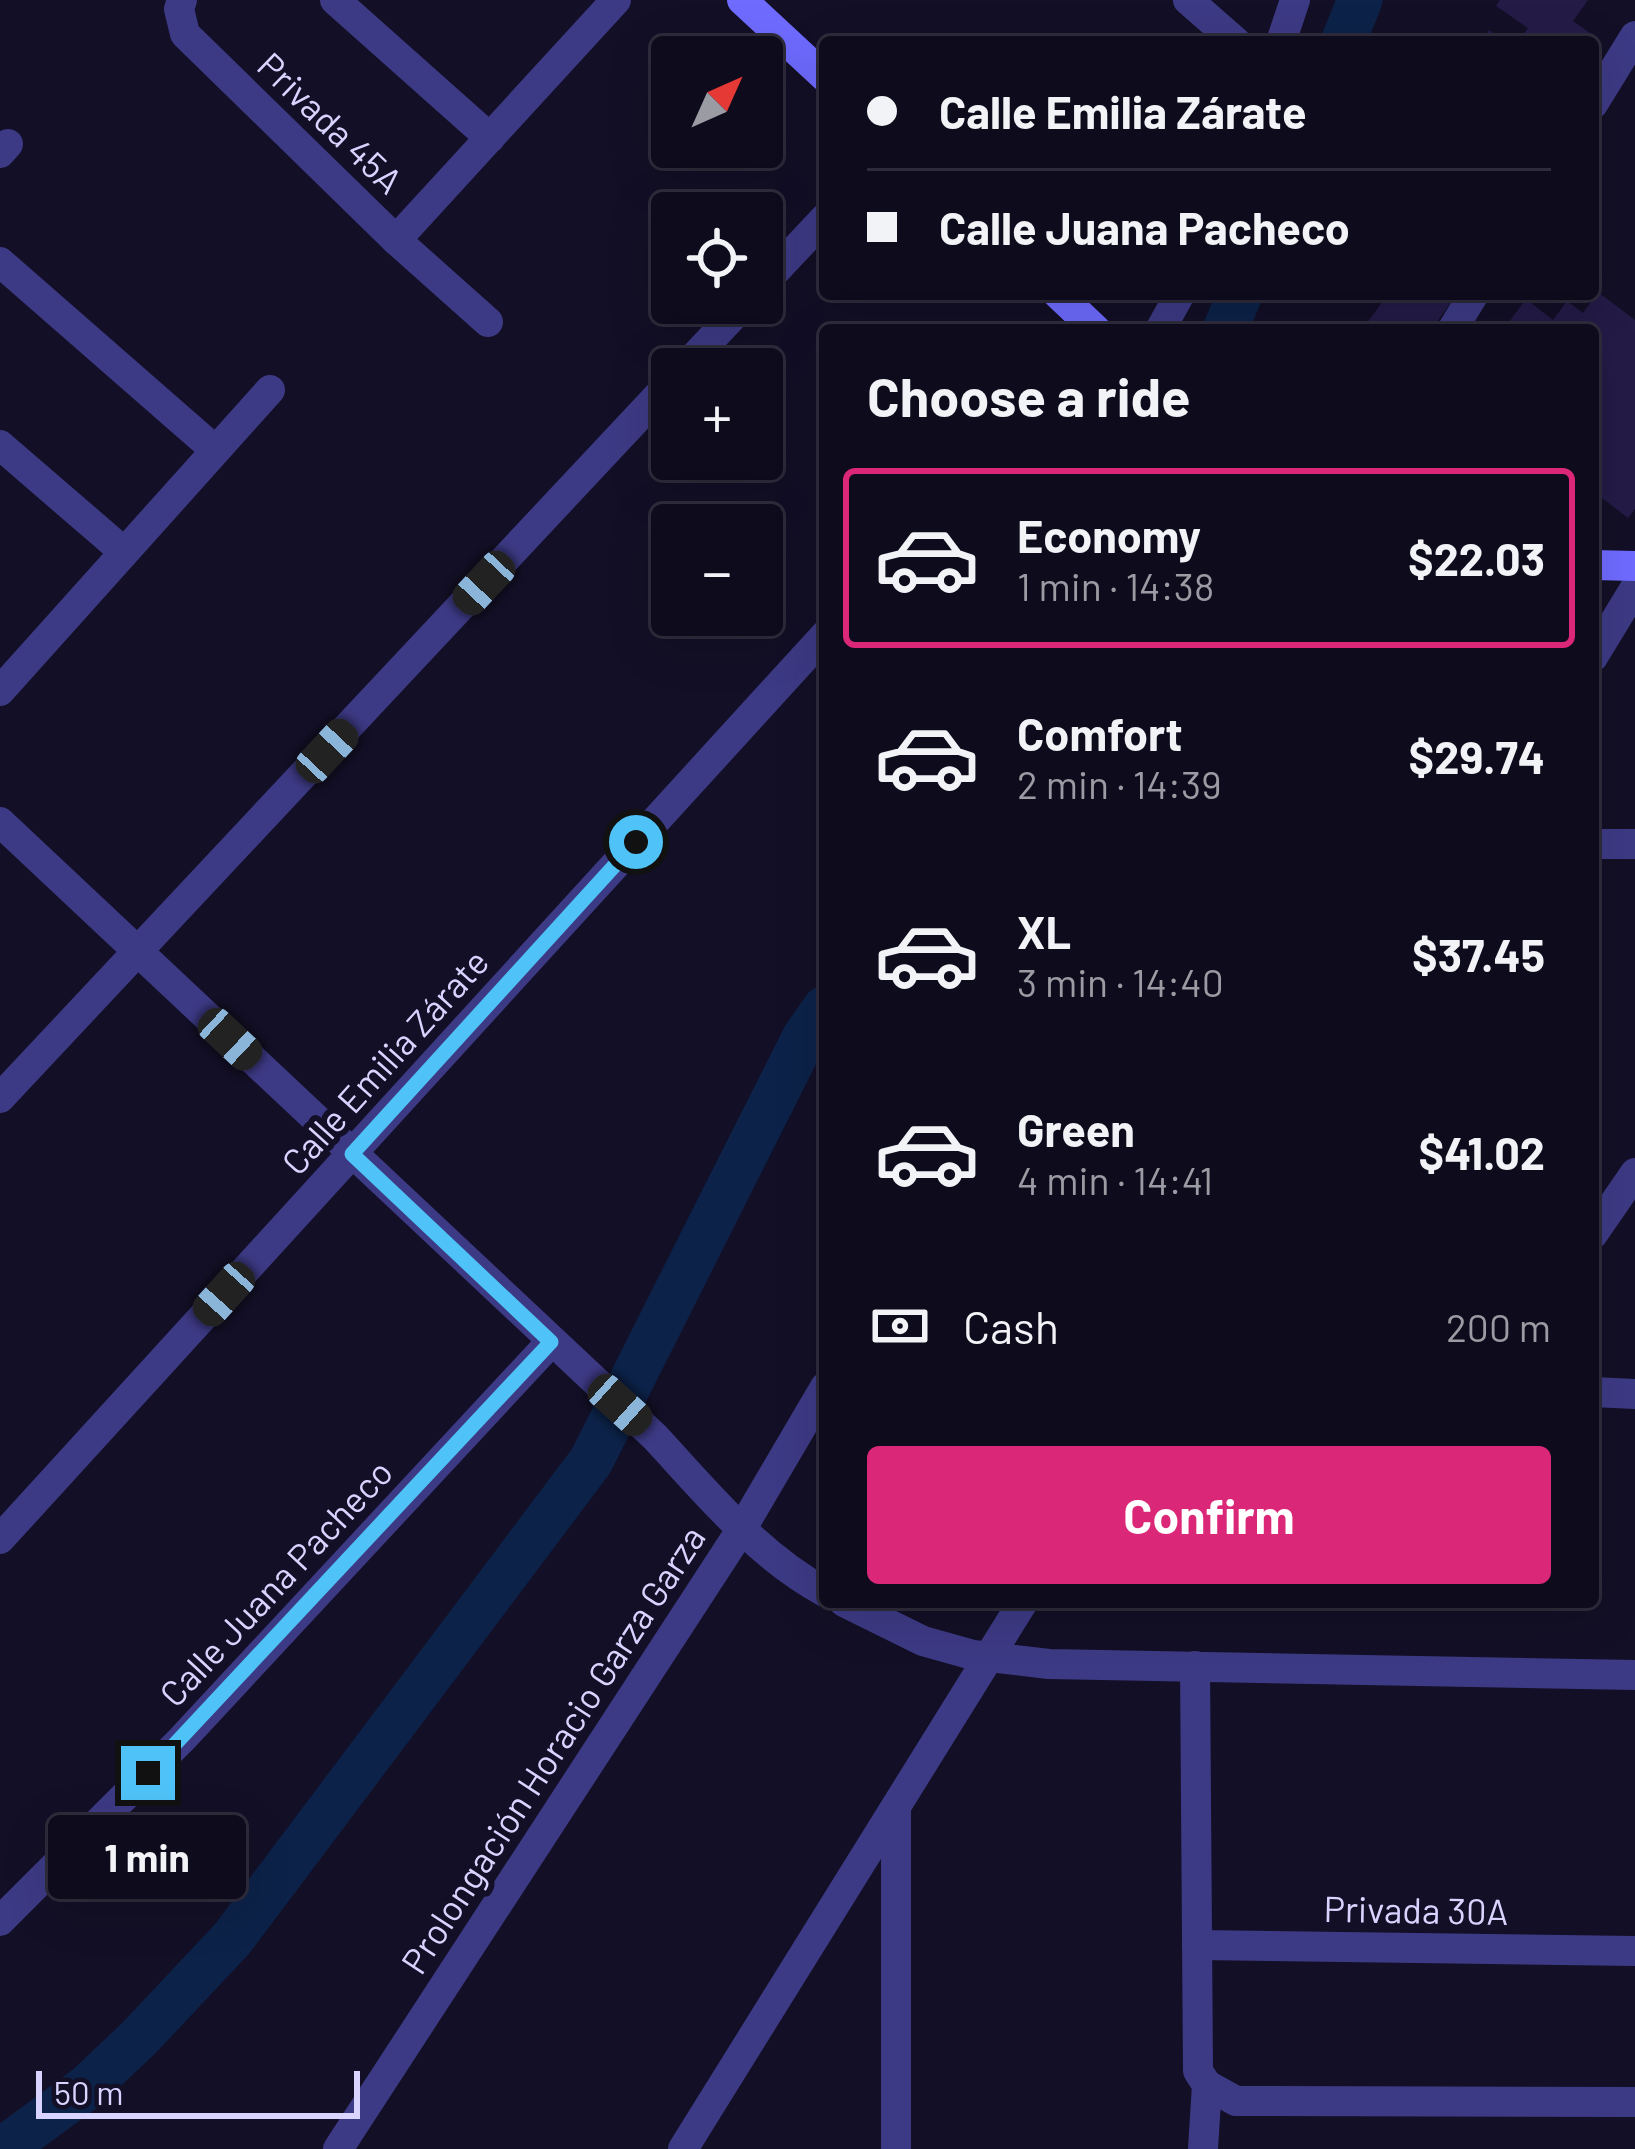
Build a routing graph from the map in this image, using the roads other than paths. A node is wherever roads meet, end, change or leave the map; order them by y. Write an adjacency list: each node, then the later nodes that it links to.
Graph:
1 (182, 0): 14 (street, Privada 45A)
2 (335, 0): 12 (street)
3 (616, 0): 12 (street, Privada 45A)
4 (742, 0): 10 (street)
5 (1187, 0): 7 (street)
6 (1294, 0): 8 (street)
7 (1229, 36)
8 (1283, 36)
9 (1635, 37): 11 (street)
10 (819, 71)
11 (1599, 94)
12 (490, 139): 14 (street, Privada 45A)
13 (819, 224): 16 (street)
14 (396, 240): 18 (street, Privada 45A)
15 (0, 262): 25 (street)
16 (783, 263)
17 (1064, 300): 20 (street)
18 (488, 322)
19 (725, 324): 21 (street)
20 (1090, 324)
21 (703, 348)
22 (270, 390): 25 (street)
23 (651, 403): 36 (street)
24 (0, 445): 26 (street)
25 (215, 450): 26 (street)
26 (124, 552): 32 (street)
27 (1599, 565): 28 (street)
28 (1635, 566)
29 (1635, 588): 31 (street)
30 (819, 642): 38 (street, Calle Emilia Zárate)
31 (1599, 647)
32 (0, 691)
33 (0, 822): 36 (street)
34 (1599, 844): 35 (street)
35 (1635, 844)
36 (139, 952): 37 (street); 38 (street)
37 (0, 1098)
38 (352, 1154): 41 (street); 46 (street, Calle Emilia Zárate)
39 (1635, 1173): 40 (street)
40 (1599, 1225)
41 (551, 1342): 45 (street); 54 (street, Calle Juana Pacheco)
42 (1599, 1392): 43 (street)
43 (1635, 1394)
44 (819, 1397): 45 (street, Prolongación Horacio Garza Garza)
45 (741, 1530): 47 (street); 59 (street, Prolongación Horacio Garza Garza)
46 (0, 1539)
47 (819, 1589)
48 (856, 1608): 50 (street)
49 (1019, 1608): 50 (street)
50 (989, 1657): 51 (street); 53 (street)
51 (1195, 1666): 52 (street); 55 (street)
52 (1635, 1675)
53 (896, 1807): 60 (street); 61 (street)
54 (0, 1921)
55 (1197, 1945): 56 (street, Privada 30A); 57 (street)
56 (1635, 1952)
57 (1207, 2085): 58 (street); 62 (street)
58 (1635, 2102)
59 (338, 2149)
60 (683, 2149)
61 (896, 2149)
62 (1203, 2149)

